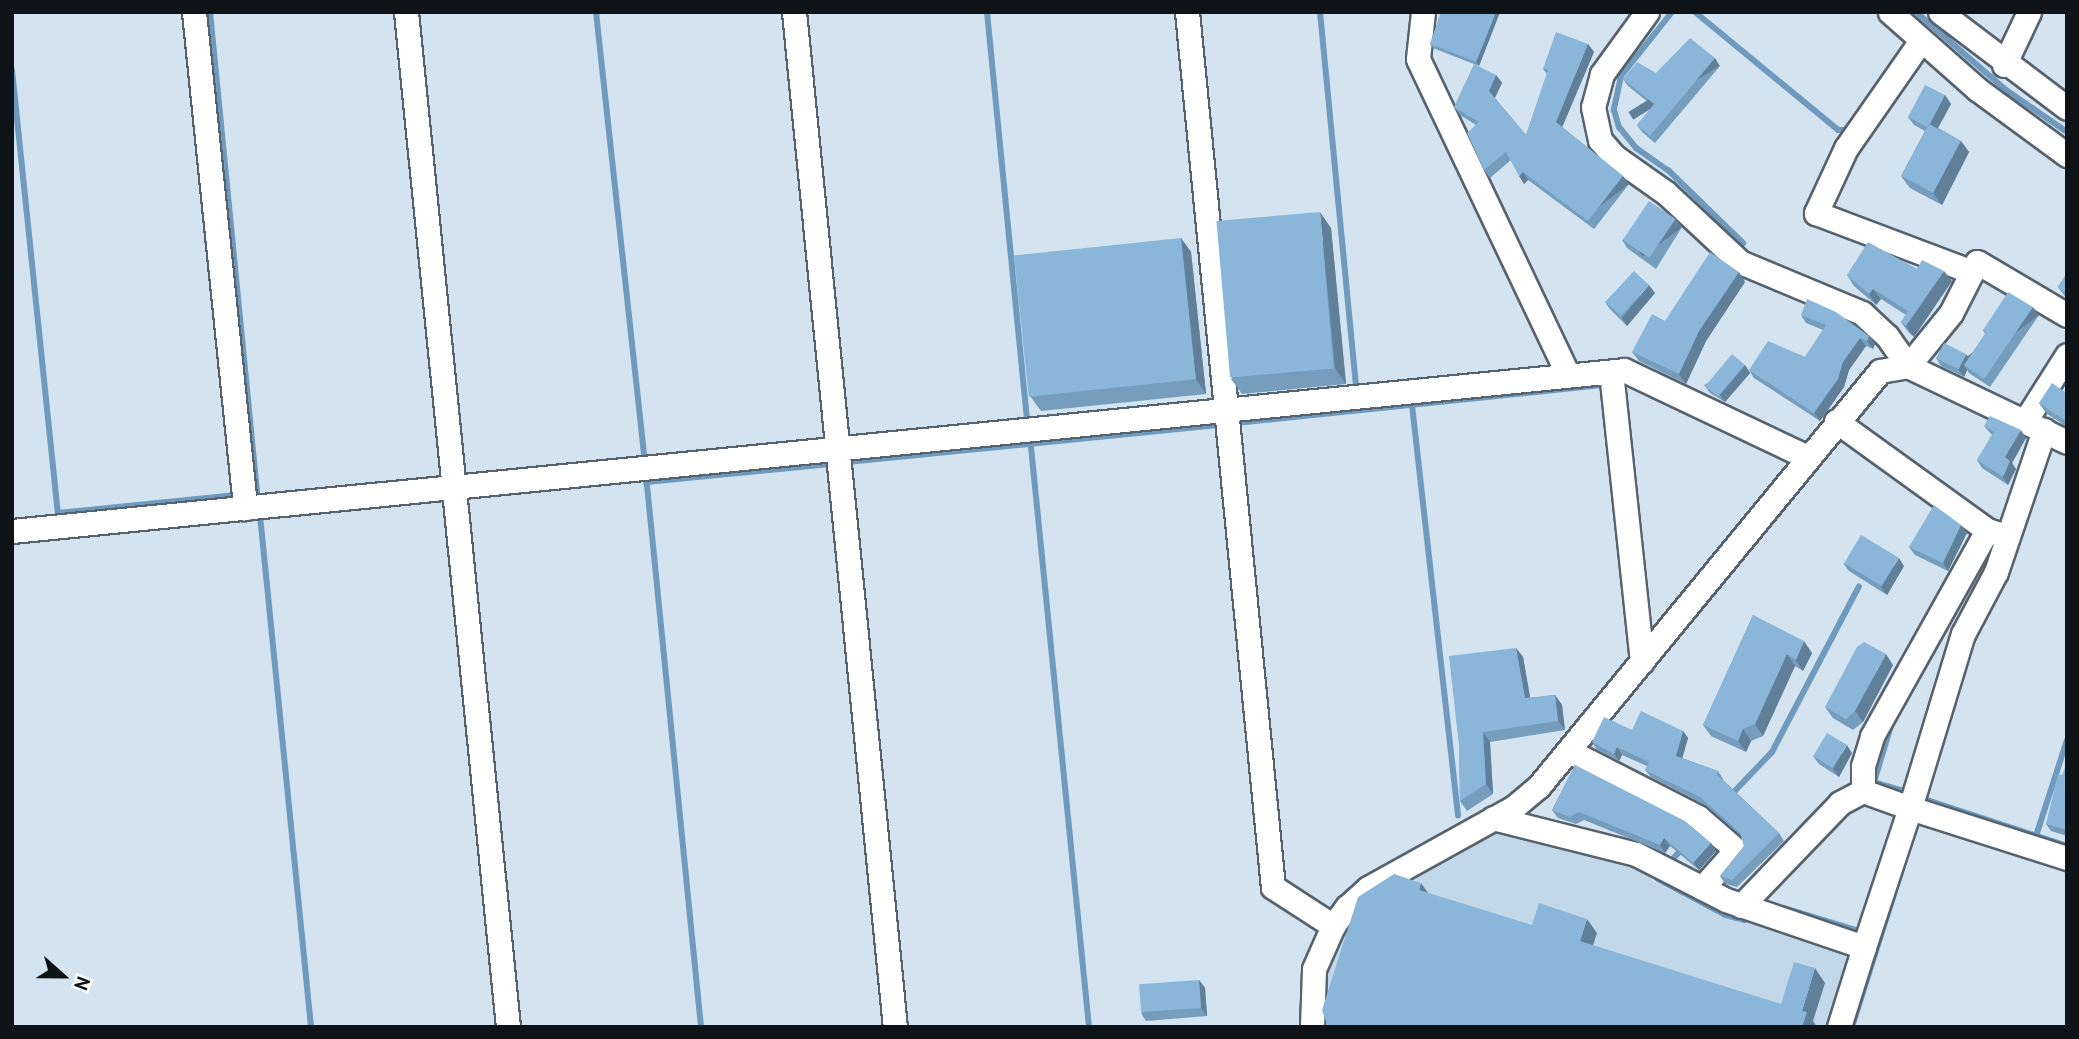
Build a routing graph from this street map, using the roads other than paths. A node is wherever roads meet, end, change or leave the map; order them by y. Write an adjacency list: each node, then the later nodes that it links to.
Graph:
1 (194, 12): 27 (street)
2 (406, 12): 26 (street)
3 (794, 12): 24 (street)
4 (1187, 12): 20 (street)
5 (1423, 12): 19 (street)
6 (1647, 12): 17 (street)
7 (1890, 12): 10 (street)
8 (1940, 12): 11 (street)
9 (2029, 12): 11 (street)
10 (1920, 41): 13 (street); 14 (street)
11 (2004, 65): 12 (street)
12 (2067, 108)
13 (2067, 155)
14 (1972, 272): 15 (street); 17 (street)
15 (2067, 314)
16 (2067, 355): 22 (street)
17 (1908, 366): 21 (street); 22 (street)
18 (1611, 372): 19 (street); 25 (street); 30 (street)
19 (1568, 374): 20 (street)
20 (1226, 410): 24 (street); 38 (street)
21 (1836, 421): 25 (street); 29 (street)
22 (2034, 426): 23 (street); 29 (street)
23 (2067, 442)
24 (837, 447): 26 (street); 41 (street)
25 (1807, 457): 30 (street)
26 (453, 487): 27 (street); 40 (street)
27 (246, 508): 28 (street)
28 (12, 531)
29 (1997, 534): 32 (street); 33 (street)
30 (1642, 661): 31 (street)
31 (1569, 751): 34 (street); 36 (street)
32 (1863, 790): 33 (street); 37 (street)
33 (1910, 808): 35 (street); 39 (street)
34 (1493, 818): 36 (street); 38 (street)
35 (2067, 858)
36 (1702, 888): 37 (street)
37 (1741, 905): 39 (street)
38 (1332, 926): 42 (street)
39 (1864, 947): 43 (street)
40 (508, 1027)
41 (895, 1027)
42 (1312, 1027)
43 (1839, 1027)

